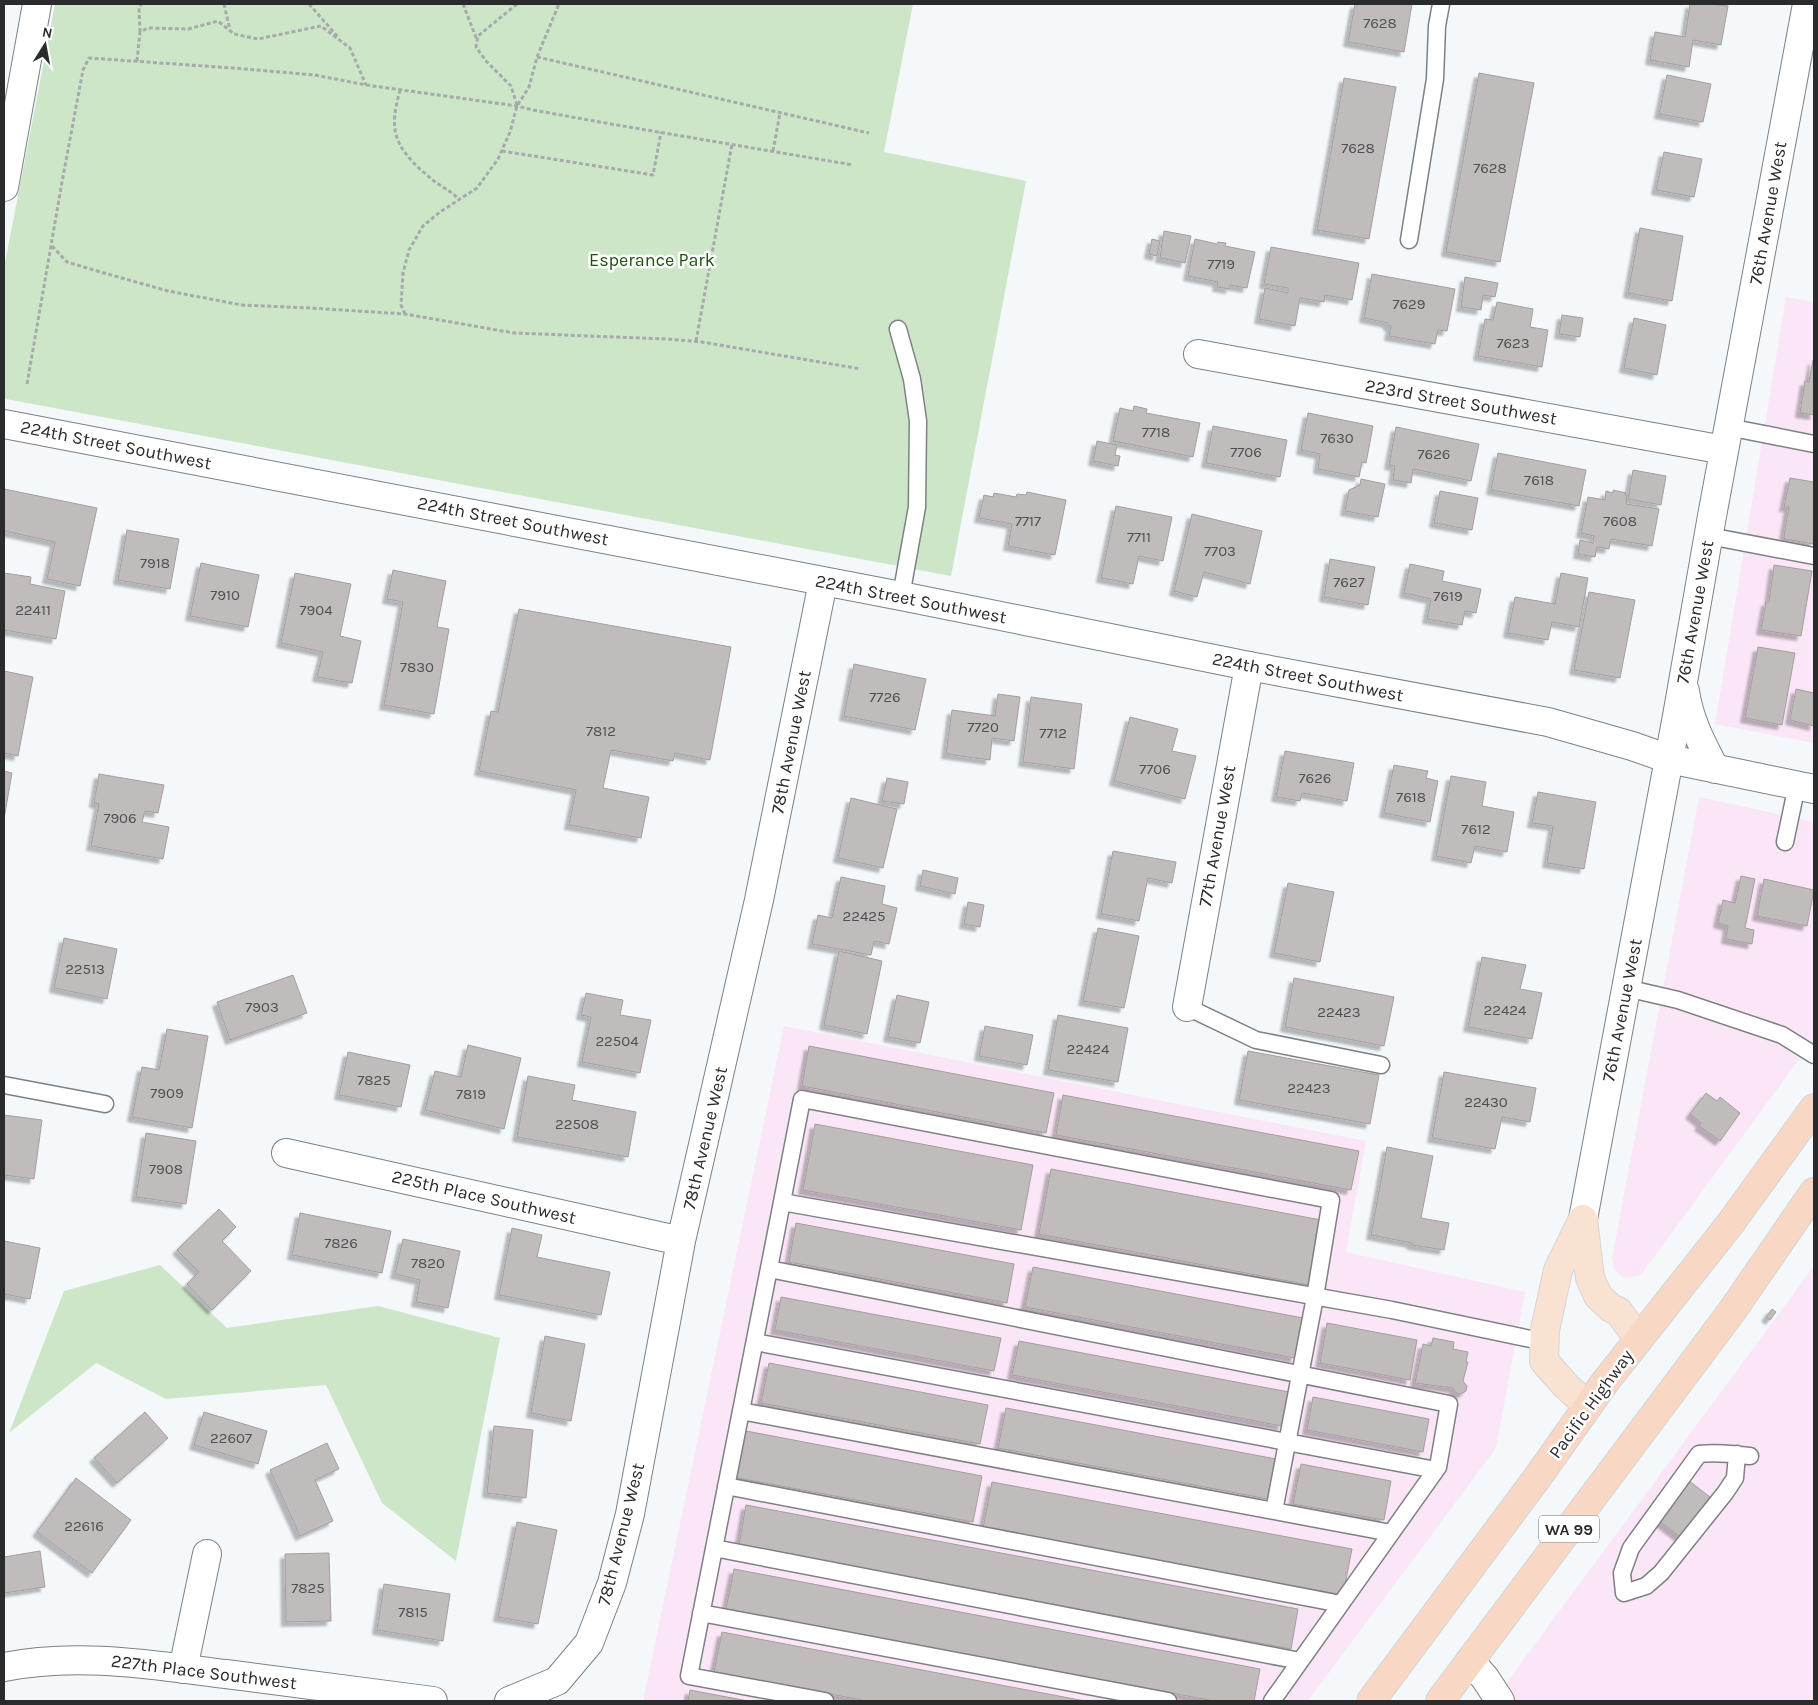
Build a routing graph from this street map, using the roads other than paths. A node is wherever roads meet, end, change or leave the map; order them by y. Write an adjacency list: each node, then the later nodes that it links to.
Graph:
1 (37, 4): 4 (street)
2 (1441, 4): 5 (lane)
3 (1807, 4): 9 (street, 76th Avenue West)
4 (4, 187)
5 (1408, 240)
6 (898, 330): 14 (lane)
7 (1198, 354): 9 (street, 223rd Street Southwest)
8 (4, 424): 13 (street, 224th Street Southwest)
9 (1726, 439): 10 (lane); 11 (street, 76th Avenue West)
10 (1814, 444)
11 (1708, 536): 12 (lane); 16 (street, 76th Avenue West)
12 (1814, 556)
13 (823, 582): 14 (street, 224th Street Southwest); 32 (street, 78th Avenue West)
14 (901, 596): 15 (street, 224th Street Southwest)
15 (1249, 666): 17 (street, 224th Street Southwest); 22 (street, 77th Avenue West)
16 (1684, 678): 17 (street, 76th Avenue West); 18 (street)
17 (1669, 759): 18 (street, 224th Street Southwest); 21 (street, 76th Avenue West)
18 (1715, 769): 19 (street, 224th Street Southwest)
19 (1806, 787): 20 (lane)
20 (1784, 842)
21 (1626, 988): 23 (lane); 31 (street, 76th Avenue West)
22 (1187, 1007): 24 (lane)
23 (1814, 1055)
24 (1381, 1065)
25 (4, 1086): 26 (lane)
26 (105, 1104)
27 (1814, 1108): 35 (highway, Pacific Highway / WA 99)
28 (286, 1153): 32 (street, 225th Place Southwest)
29 (1814, 1192): 52 (highway, WA 99)
30 (782, 1202): 33 (lane); 34 (lane); 34 (lane)
31 (1583, 1219): 35 (main road); 37 (main road)
32 (681, 1241): 56 (street, 78th Avenue West)
33 (769, 1269): 36 (lane); 38 (lane)
34 (1315, 1297): 37 (lane); 38 (lane)
35 (1639, 1340): 39 (highway, Pacific Highway / WA 99)
36 (755, 1342): 40 (lane); 41 (lane)
37 (1545, 1342): 39 (main road)
38 (1301, 1375): 41 (lane); 43 (lane)
39 (1588, 1406): 60 (highway, Pacific Highway / WA 99)
40 (741, 1411): 44 (lane); 45 (lane)
41 (1288, 1441): 43 (lane); 45 (lane)
42 (1743, 1455): 42 (lane)
43 (1436, 1470): 46 (lane)
44 (726, 1486): 47 (lane); 49 (lane)
45 (1274, 1511): 46 (lane)
46 (1392, 1533): 49 (lane)
47 (714, 1548): 50 (lane); 51 (lane)
48 (207, 1554): 54 (street)
49 (1341, 1604): 51 (lane)
50 (701, 1613): 57 (lane); 58 (lane)
51 (1300, 1661): 59 (lane)
52 (1470, 1661): 61 (highway, WA 99); 62 (street)
53 (4, 1667): 54 (street, 227th Place Southwest)
54 (183, 1669): 55 (street, 227th Place Southwest)
55 (433, 1701)
56 (509, 1701)
57 (825, 1701)
58 (1168, 1701)
59 (1272, 1701)
60 (1371, 1701)
61 (1440, 1701)
62 (1500, 1701)

